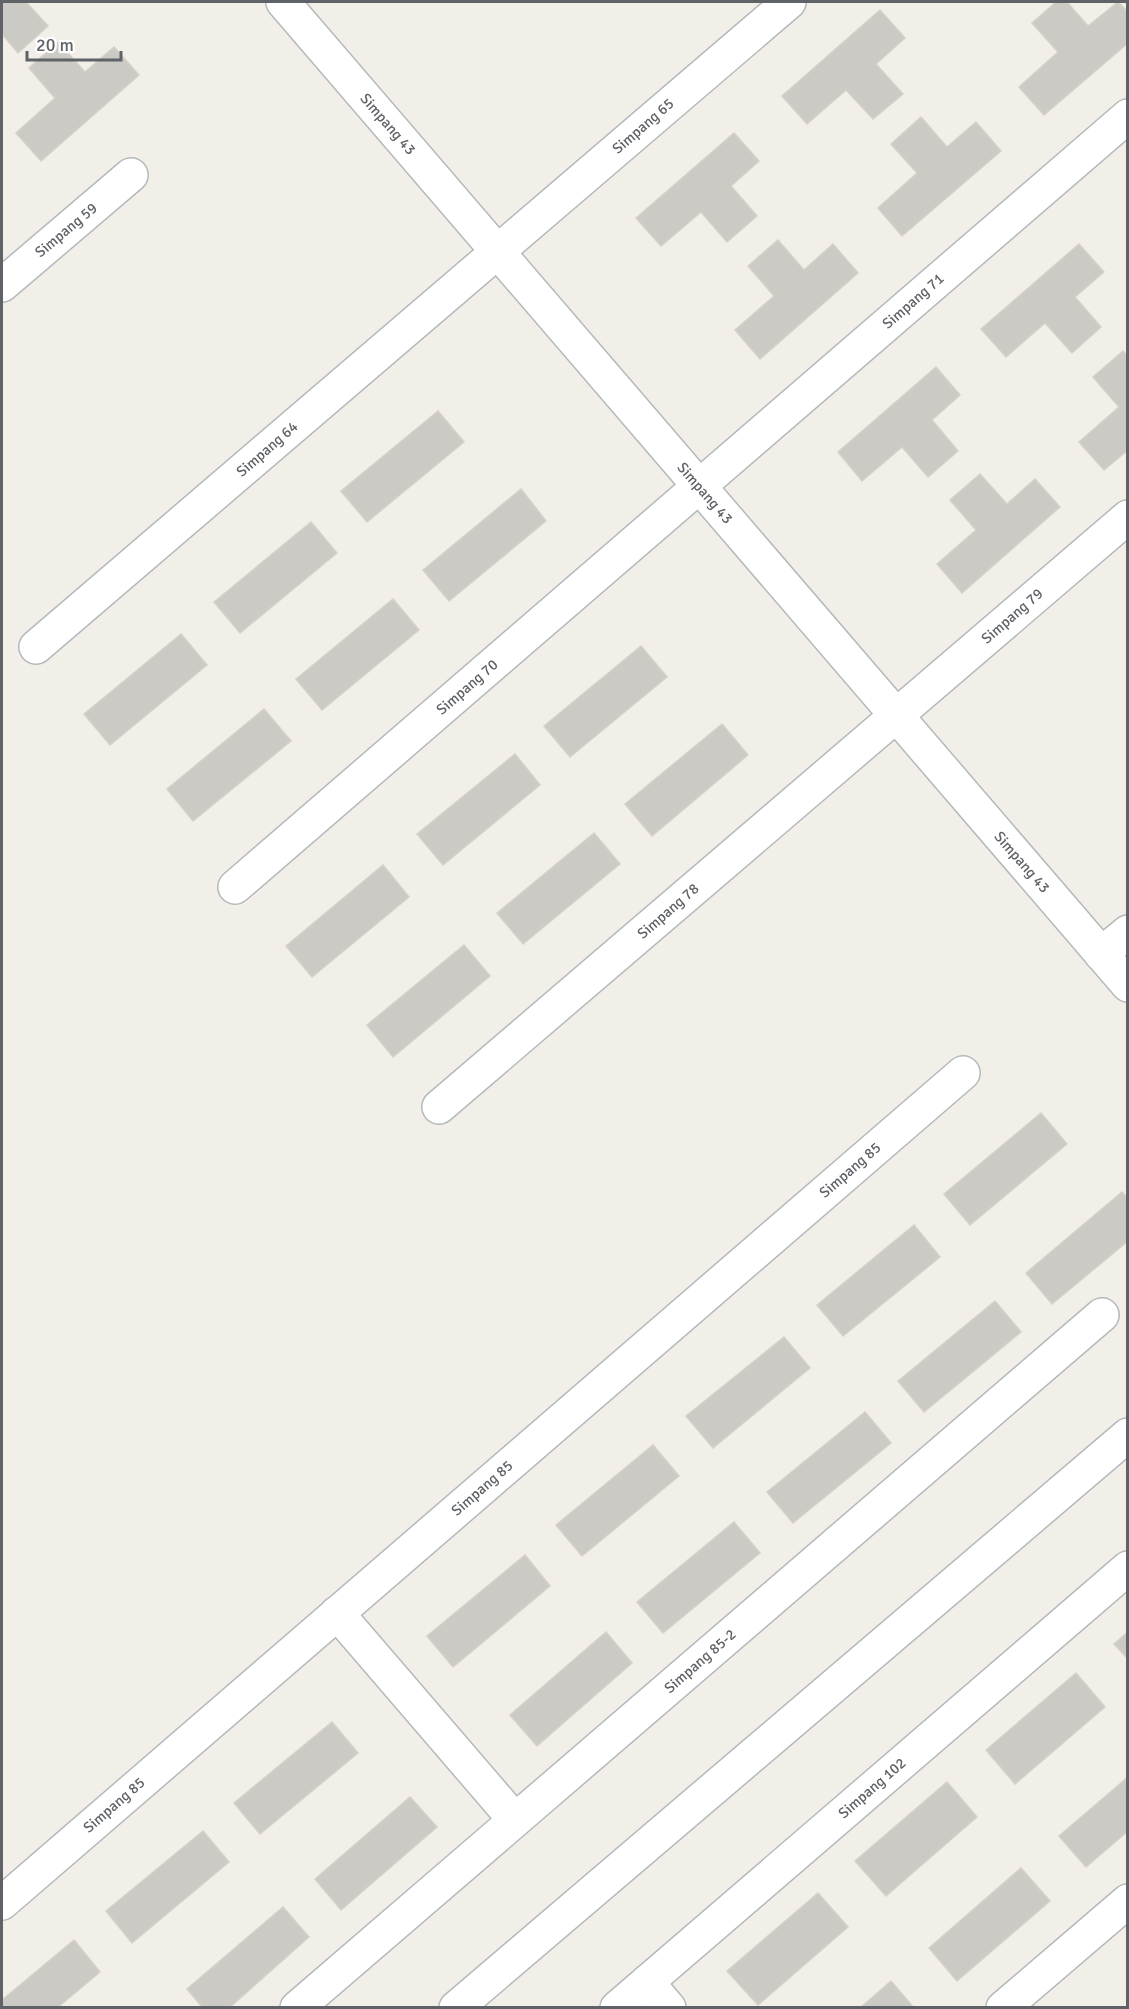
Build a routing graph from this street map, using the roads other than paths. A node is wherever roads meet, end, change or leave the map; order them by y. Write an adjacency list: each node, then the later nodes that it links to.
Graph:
1 (789, 2): 5 (street, Simpang 65)
2 (300, 7): 5 (street, Simpang 43)
3 (1128, 116): 7 (street, Simpang 71)
4 (130, 175): 6 (street, Simpang 59)
5 (498, 251): 7 (street, Simpang 43); 9 (street, Simpang 64)
6 (2, 285)
7 (699, 486): 10 (street, Simpang 43); 11 (street, Simpang 70)
8 (1128, 517): 10 (street, Simpang 79)
9 (36, 646)
10 (896, 715): 13 (street, Simpang 43); 16 (street, Simpang 78)
11 (235, 887)
12 (1128, 932): 13 (street)
13 (1101, 954): 14 (street, Simpang 43)
14 (1128, 985)
15 (963, 1072): 20 (street, Simpang 85)
16 (439, 1107)
17 (1102, 1315): 21 (street, Simpang 85-2)
18 (1128, 1435): 26 (street)
19 (1128, 1568): 24 (street, Simpang 102)
20 (337, 1613): 21 (street); 23 (street, Simpang 85)
21 (515, 1820): 25 (street, Simpang 85-2)
22 (1128, 1901): 29 (street)
23 (2, 1902)
24 (647, 1982): 27 (street, Simpang 102); 28 (street)
25 (297, 2007)
26 (456, 2007)
27 (617, 2007)
28 (669, 2007)
29 (1003, 2007)

